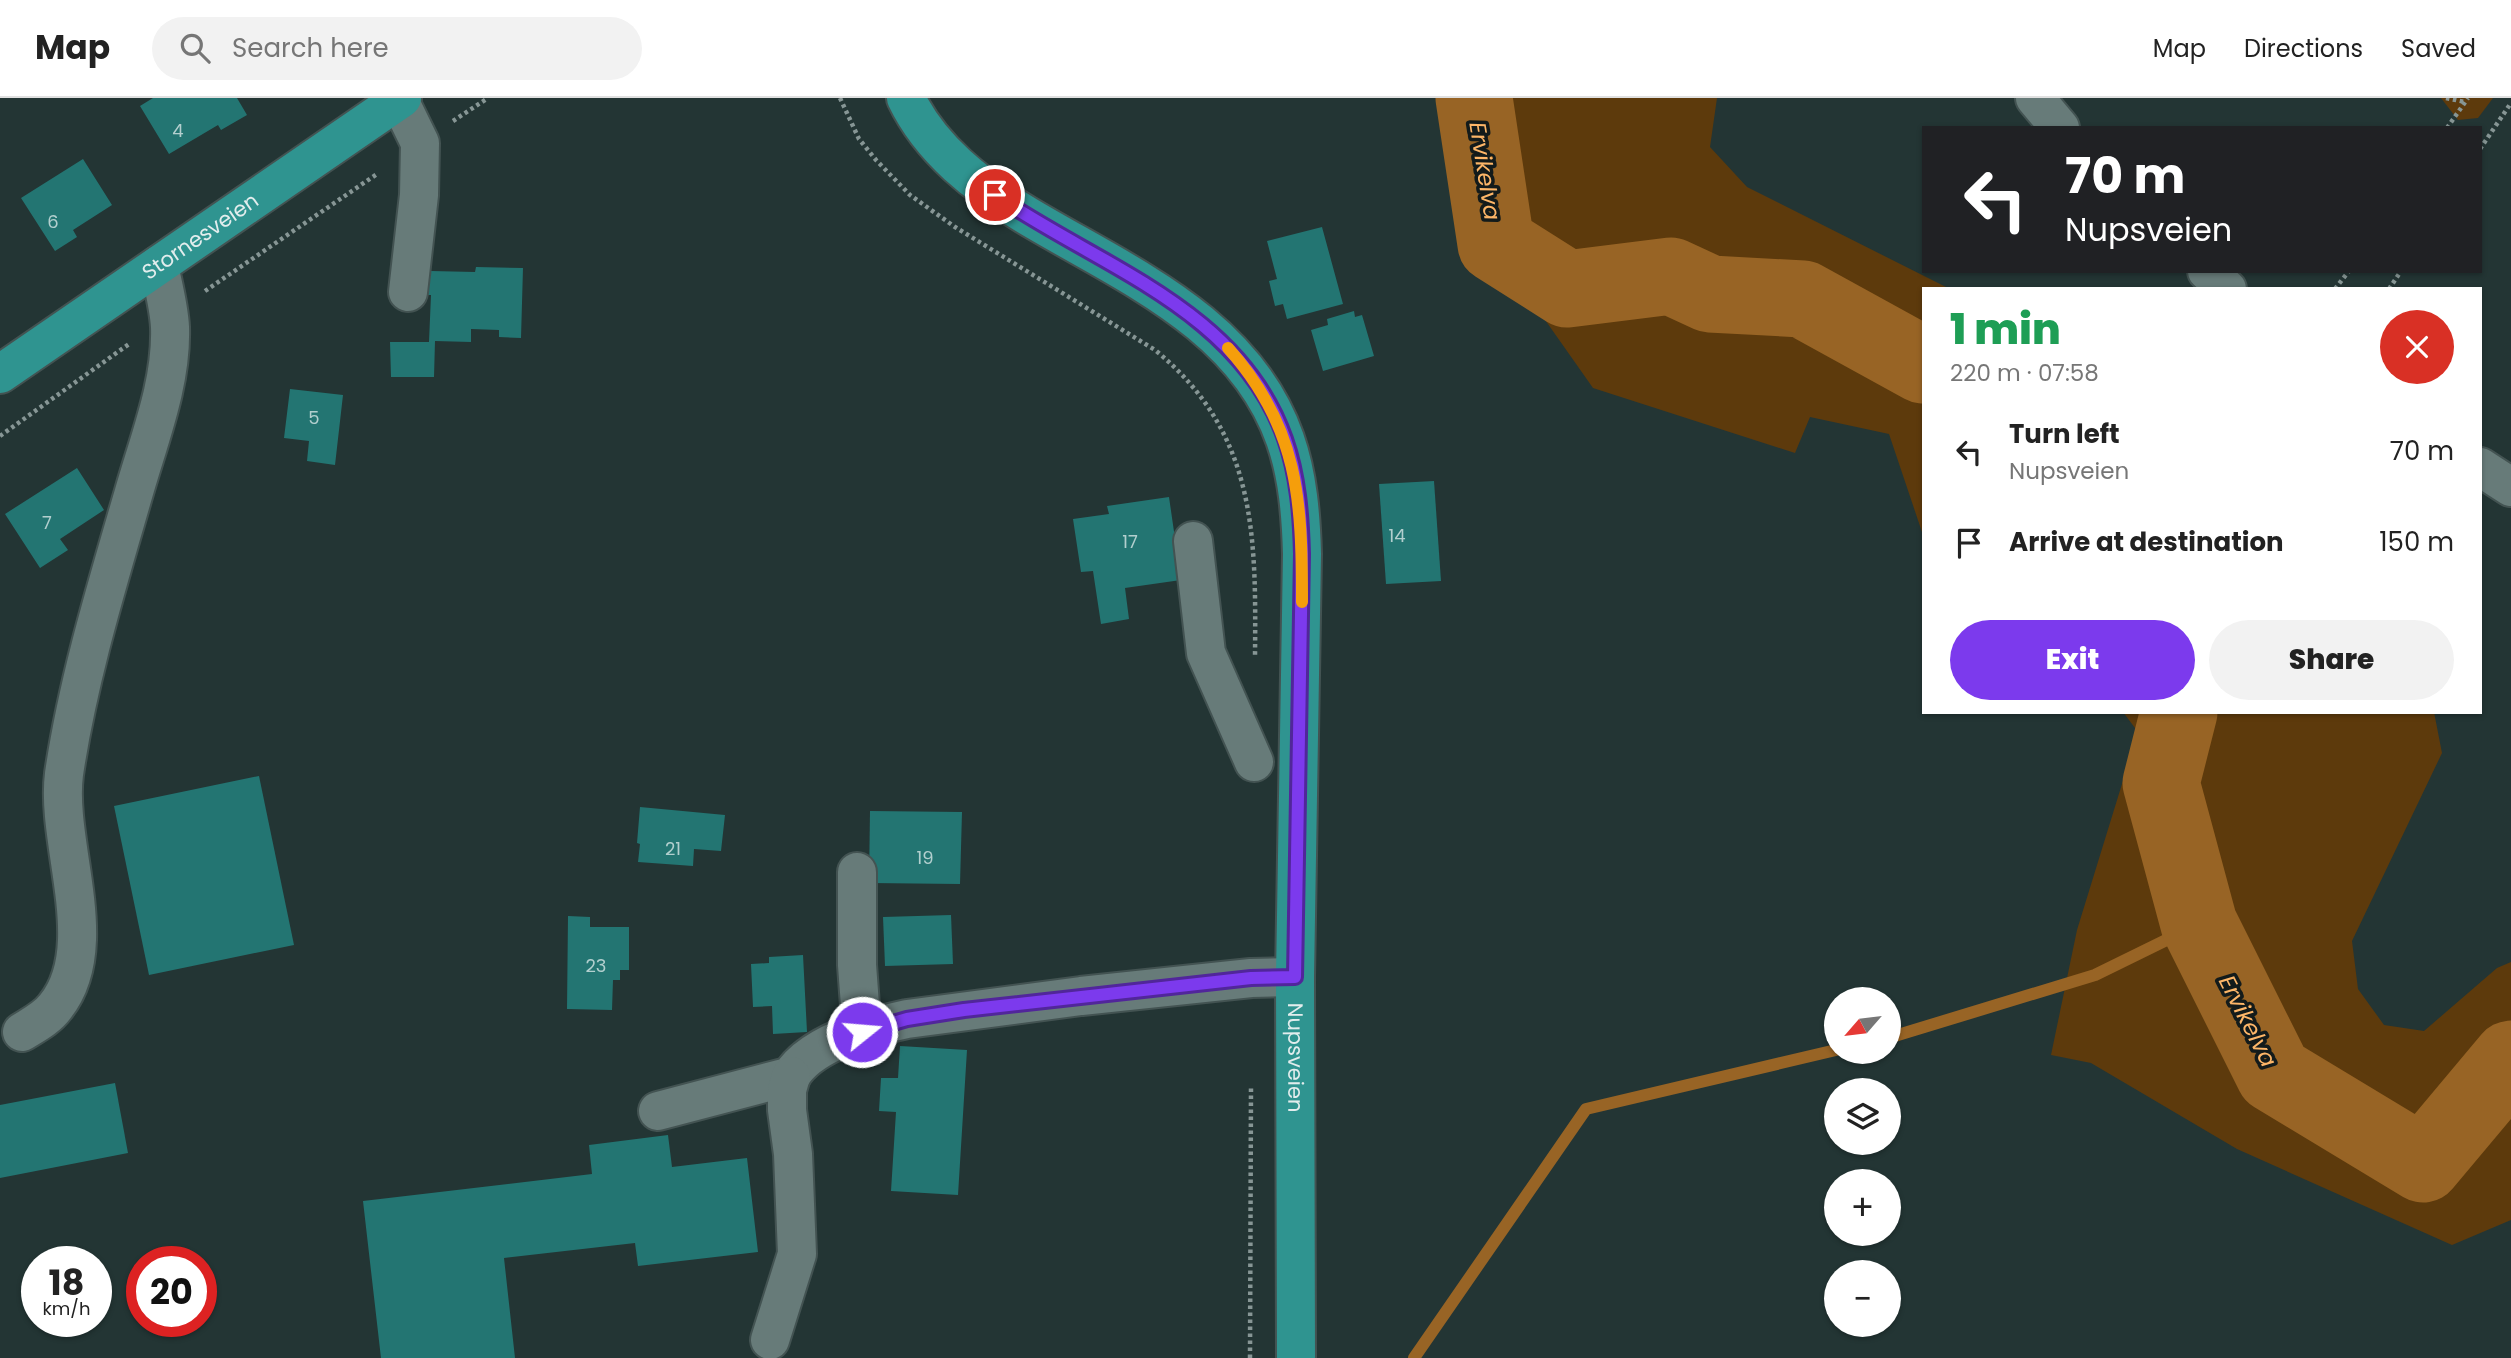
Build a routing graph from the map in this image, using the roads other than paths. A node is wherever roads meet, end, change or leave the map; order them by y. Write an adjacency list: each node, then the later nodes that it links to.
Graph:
1 (906, 98): 15 (main road, Nupsveien)
2 (2035, 98): 4 (street)
3 (400, 99): 5 (main road, Stornesveien); 8 (street)
4 (2058, 126)
5 (159, 265): 9 (main road, Stornesveien); 16 (street)
6 (2209, 273): 7 (street)
7 (2225, 287)
8 (408, 292)
9 (0, 374)
10 (2482, 468): 11 (street)
11 (2511, 487)
12 (1193, 541): 13 (street)
13 (1254, 762)
14 (857, 872): 17 (street)
15 (1295, 977): 17 (street); 21 (main road, Nupsveien)
16 (22, 1032)
17 (862, 1032): 18 (street)
18 (791, 1076): 19 (street); 20 (street)
19 (658, 1111)
20 (770, 1340)
21 (1296, 1358)

